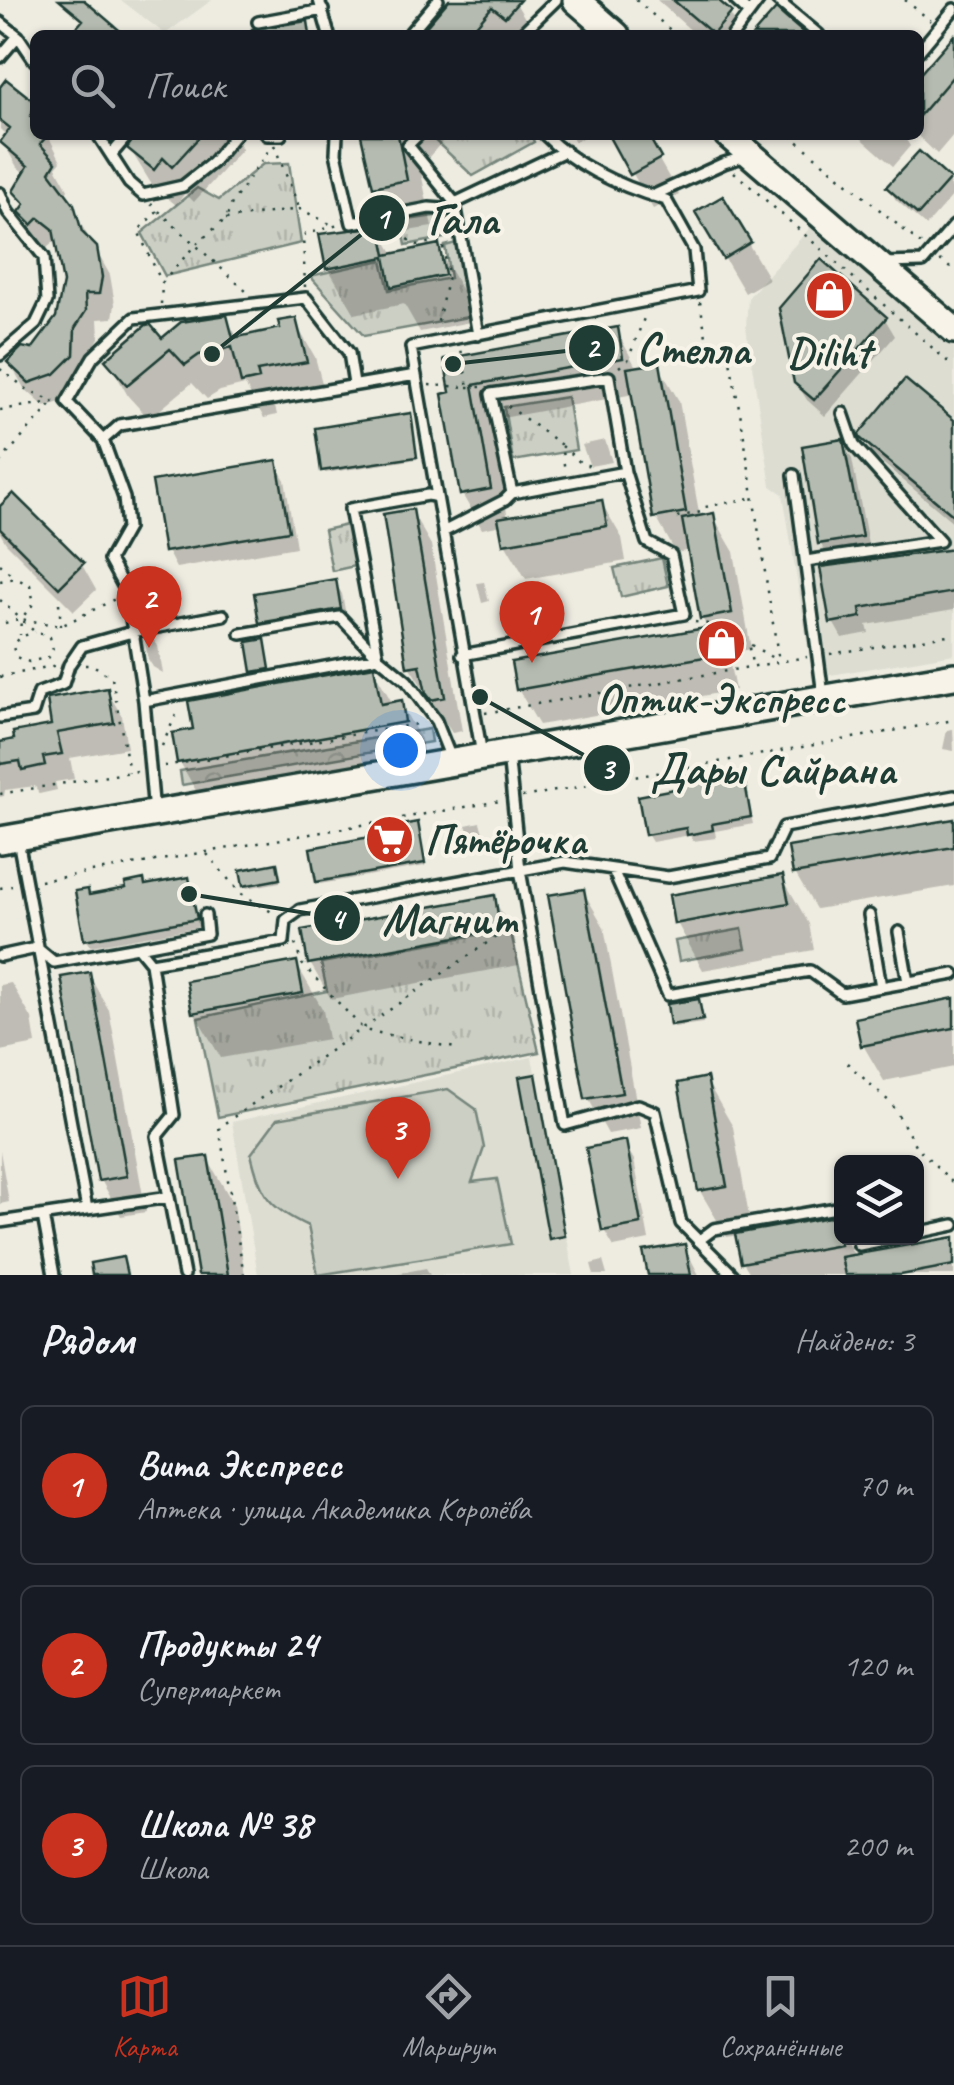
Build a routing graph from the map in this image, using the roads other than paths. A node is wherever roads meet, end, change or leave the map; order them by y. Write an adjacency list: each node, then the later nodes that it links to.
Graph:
1 (438, 0): 13 (lane)
2 (556, 0): 14 (lane)
3 (576, 0): 15 (street)
4 (734, 0): 9 (lane)
5 (759, 0): 9 (lane)
6 (777, 0): 17 (lane)
7 (321, 5): 11 (lane); 12 (lane)
8 (954, 8): 19 (lane)
9 (749, 13): 16 (lane)
10 (0, 22): 18 (lane)
11 (258, 22)
12 (328, 30)
13 (412, 30)
14 (525, 30)
15 (610, 30)
16 (737, 30)
17 (812, 30)
18 (18, 36): 20 (lane); 21 (lane)
19 (924, 45)
20 (30, 54)
21 (0, 57)
22 (101, 140): 30 (lane)
23 (124, 140): 30 (lane)
24 (232, 140): 30 (lane)
25 (337, 140): 34 (lane)
26 (413, 140): 34 (lane)
27 (551, 140): 29 (lane)
28 (734, 140): 31 (street)
29 (565, 151): 33 (lane); 34 (lane)
30 (111, 155)
31 (751, 155): 33 (lane); 36 (street)
32 (0, 193): 39 (lane)
33 (652, 196): 38 (lane)
34 (455, 206): 38 (lane)
35 (954, 226): 36 (lane)
36 (877, 263): 37 (street)
37 (954, 330)
38 (478, 335): 40 (lane)
39 (0, 355)
40 (416, 375): 41 (lane); 47 (lane)
41 (354, 384): 43 (lane); 43 (lane)
42 (843, 413): 51 (lane)
43 (103, 440): 50 (lane)
44 (626, 472): 46 (lane); 46 (lane); 55 (lane)
45 (794, 475): 51 (lane)
46 (512, 493): 48 (lane)
47 (436, 497): 48 (lane); 56 (lane)
48 (443, 532): 55 (lane)
49 (101, 550): 50 (lane)
50 (109, 560): 53 (lane)
51 (806, 561): 59 (lane)
52 (222, 615): 53 (lane)
53 (132, 632): 58 (lane); 60 (lane)
54 (241, 634): 56 (lane)
55 (462, 655): 61 (lane)
56 (378, 657): 58 (lane); 62 (lane)
57 (954, 676): 59 (street)
58 (144, 700): 64 (lane)
59 (823, 700): 61 (street)
60 (0, 718)
61 (495, 756): 62 (street); 66 (lane)
62 (453, 763): 64 (street)
63 (954, 796): 67 (lane)
64 (154, 815): 65 (street)
65 (9, 839): 72 (lane)
66 (520, 870): 67 (lane); 74 (lane); 85 (lane)
67 (613, 870): 77 (lane)
68 (205, 915): 71 (lane)
69 (870, 915): 77 (lane)
70 (899, 932): 76 (lane)
71 (138, 946): 72 (lane); 74 (lane)
72 (37, 948): 73 (lane); 80 (lane)
73 (0, 956)
74 (150, 963): 78 (lane)
75 (954, 974): 76 (lane)
76 (908, 982): 77 (lane)
77 (881, 987)
78 (169, 1197): 80 (lane); 87 (lane)
79 (834, 1208): 85 (lane)
80 (87, 1209): 81 (lane)
81 (43, 1216): 82 (lane); 86 (lane)
82 (0, 1222)
83 (954, 1225): 84 (lane)
84 (924, 1231)
85 (698, 1241): 88 (lane)
86 (54, 1275)
87 (184, 1275)
88 (732, 1275)

